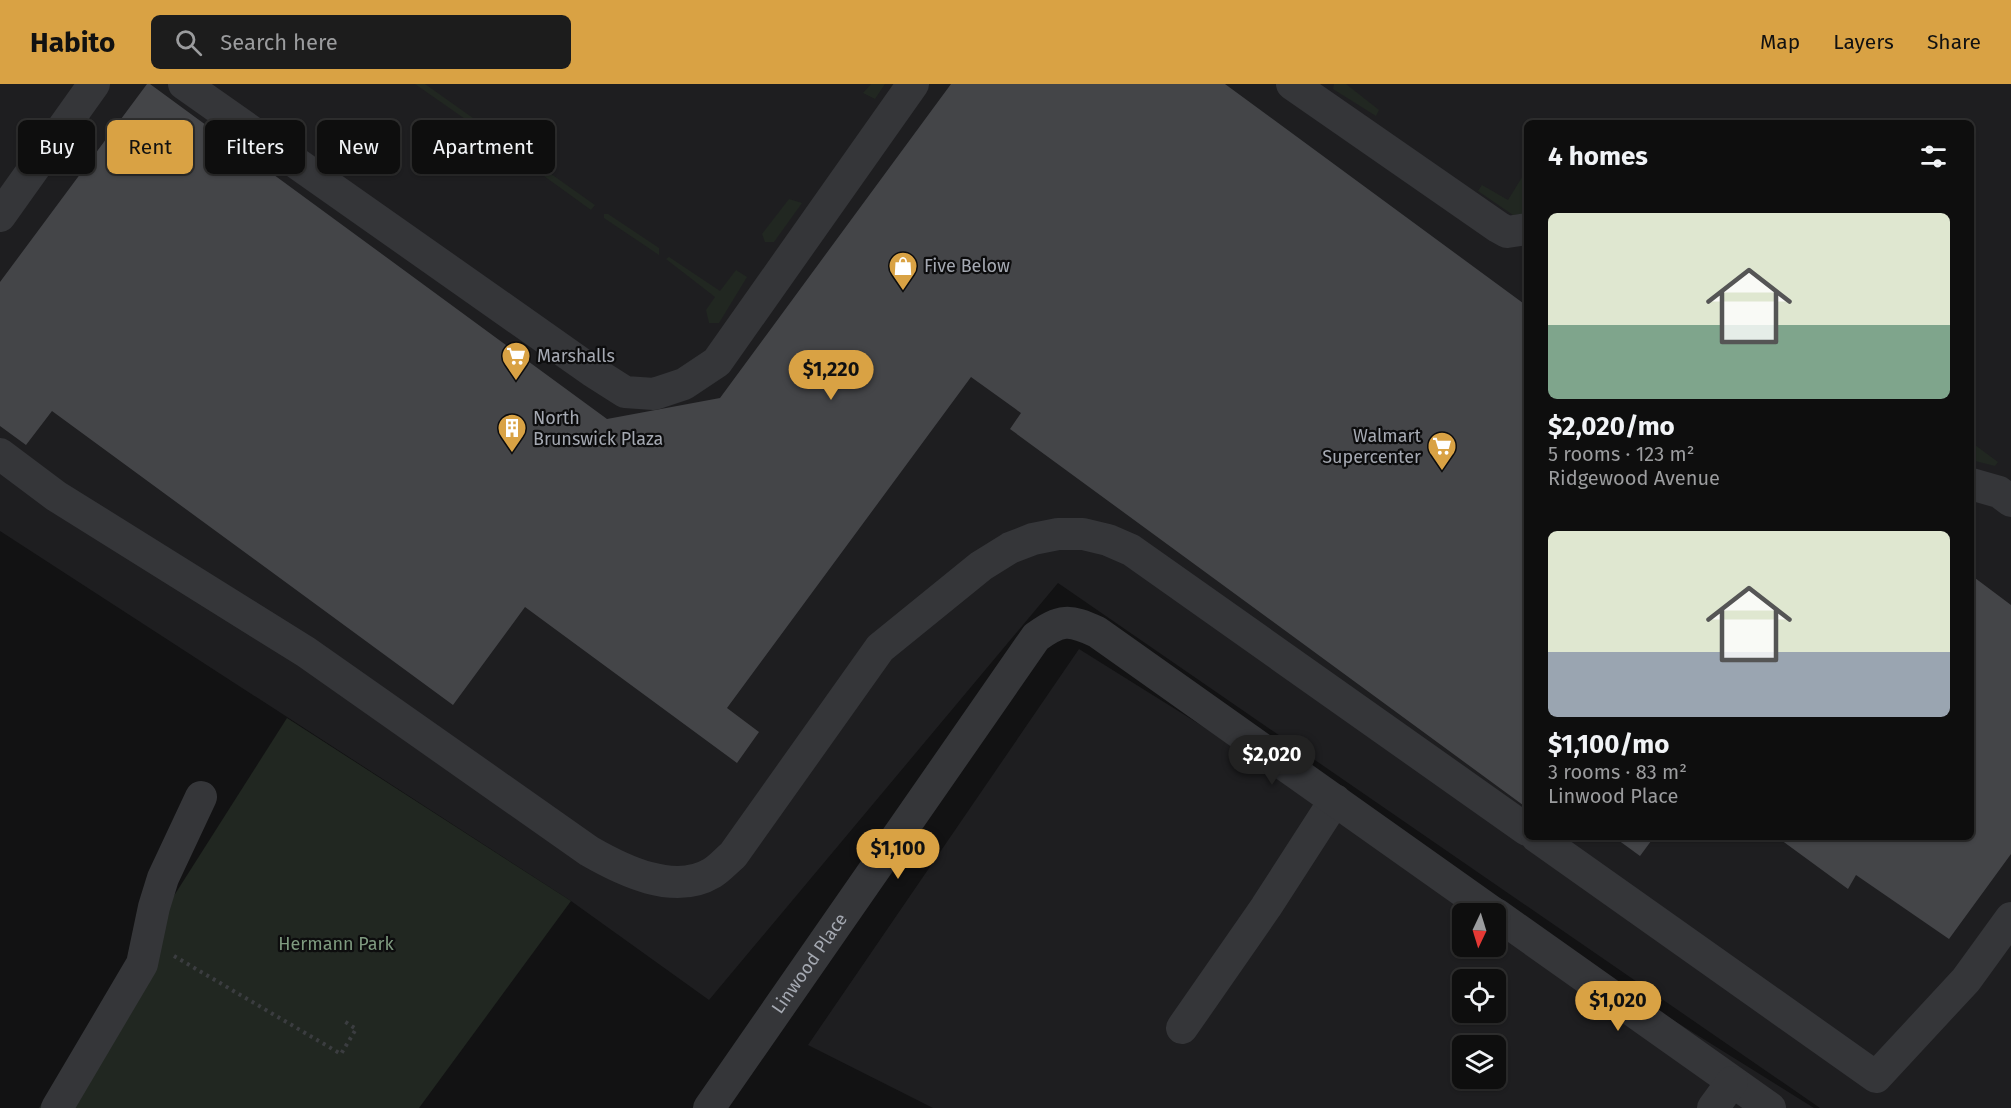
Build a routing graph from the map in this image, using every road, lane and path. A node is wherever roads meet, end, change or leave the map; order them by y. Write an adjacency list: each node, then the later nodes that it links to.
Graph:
1 (94, 84): 5 (street)
2 (184, 84): 3 (street)
3 (913, 84)
4 (1292, 84): 6 (street)
5 (0, 216)
6 (1524, 229)
7 (0, 454): 12 (street)
8 (1974, 485): 9 (street)
9 (2011, 501)
10 (201, 796): 21 (street)
11 (1335, 801): 14 (street); 19 (street); 22 (street, Linwood Place)
12 (1524, 828)
13 (1541, 840): 15 (street)
14 (1479, 903)
15 (2011, 918)
16 (1506, 922): 20 (street)
17 (172, 954): 18 (path)
18 (344, 1021)
19 (1182, 1028)
20 (1732, 1082): 23 (street); 24 (street)
21 (57, 1108)
22 (709, 1108)
23 (1713, 1108)
24 (1770, 1108)

